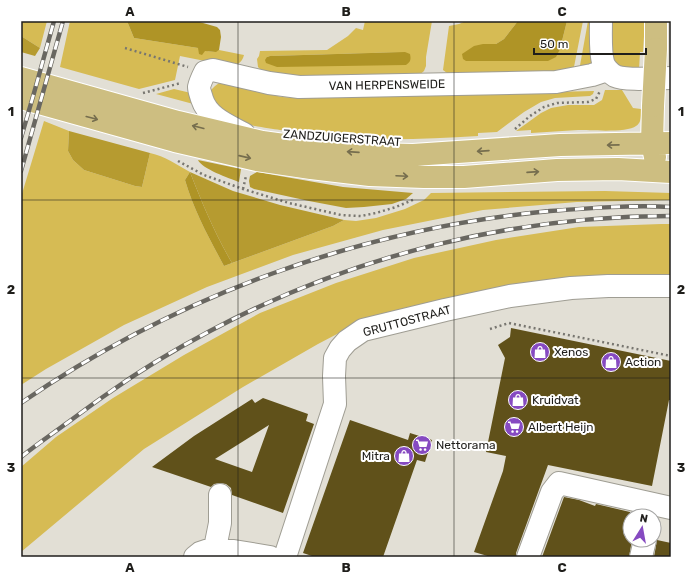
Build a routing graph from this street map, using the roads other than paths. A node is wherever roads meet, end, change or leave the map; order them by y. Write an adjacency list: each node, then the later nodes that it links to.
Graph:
1 (601, 21): 3 (street)
2 (656, 21): 8 (main road, bridge)
3 (607, 70): 5 (street); 7 (street, VAN HERPENSWEIDE)
4 (21, 78): 7 (main road, ZANDZUIGERSTRAAT, one-way to 4)
5 (671, 78)
6 (21, 98): 9 (main road, one-way to 9)
7 (262, 142): 8 (main road, ZANDZUIGERSTRAAT, one-way to 7)
8 (666, 143): 9 (main road)
9 (665, 171)
10 (671, 286): 16 (street, GRUTTOSTRAAT)
11 (220, 495): 13 (street)
12 (651, 508): 17 (street)
13 (215, 548): 14 (street); 15 (street)
14 (196, 557)
15 (270, 557)
16 (285, 557)
17 (528, 557)

